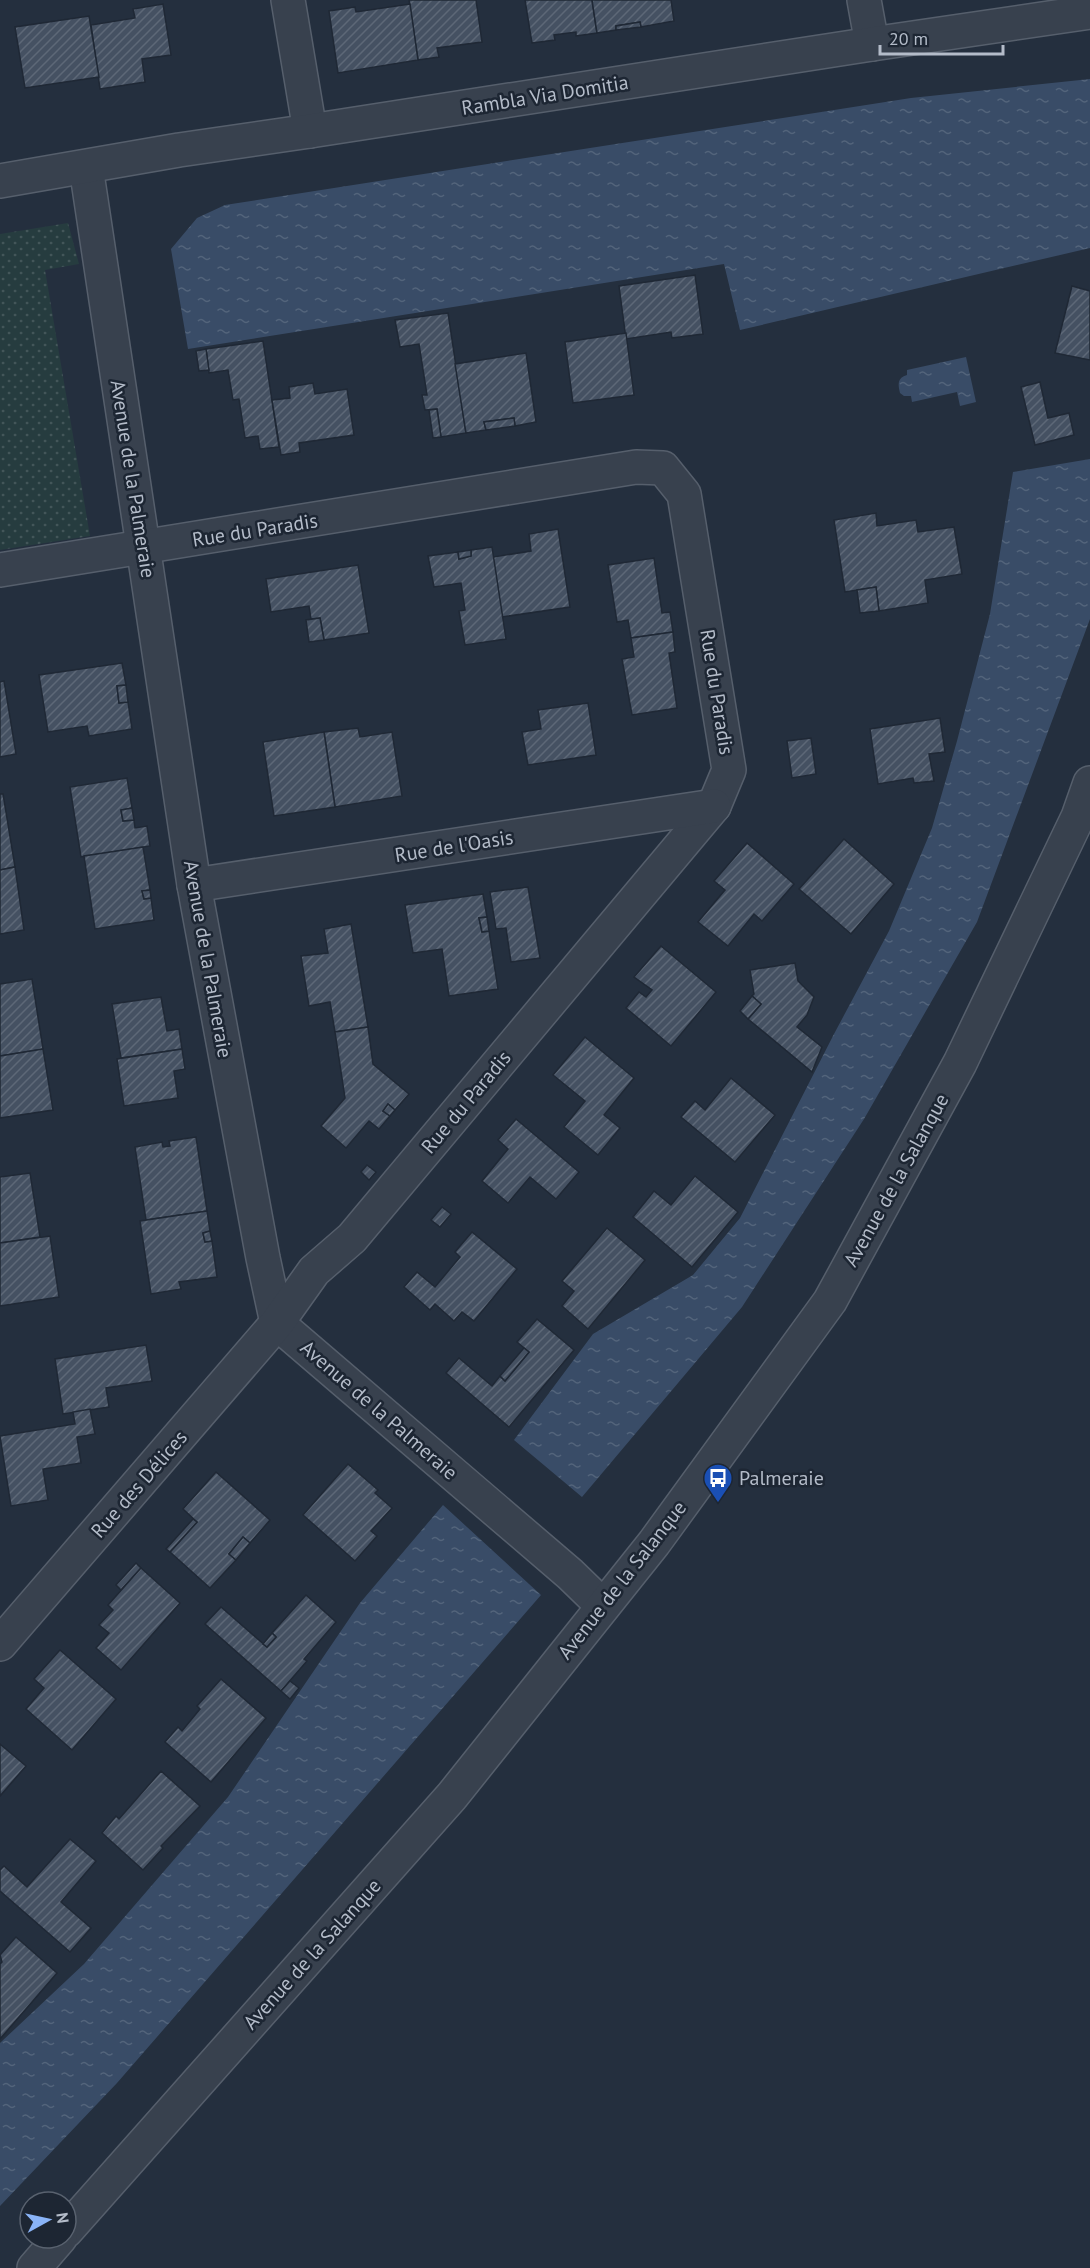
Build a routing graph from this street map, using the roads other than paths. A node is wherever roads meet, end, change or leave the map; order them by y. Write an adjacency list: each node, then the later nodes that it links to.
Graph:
1 (288, 0): 5 (street)
2 (864, 0): 4 (street)
3 (1090, 12): 4 (street, Rambla Via Domitia)
4 (872, 44): 5 (street, Rambla Via Domitia)
5 (310, 131): 6 (street, Rambla Via Domitia)
6 (86, 167): 7 (street, Rambla Via Domitia); 8 (street, Avenue de la Palmeraie)
7 (0, 181)
8 (144, 547): 9 (street, Rue du Paradis); 11 (street, Rue du Paradis); 12 (street, Avenue de la Palmeraie)
9 (0, 570)
10 (1090, 783): 14 (street, Avenue de la Salanque)
11 (714, 806): 12 (street, Rue de l'Oasis); 13 (street, Rue du Paradis)
12 (194, 885): 13 (street, Avenue de la Palmeraie)
13 (277, 1323): 14 (street, Avenue de la Palmeraie); 15 (street, Rue des Délices)
14 (603, 1605): 16 (street, Avenue de la Salanque)
15 (0, 1644)
16 (78, 2217)
17 (50, 2250): 18 (street)
18 (34, 2268)

